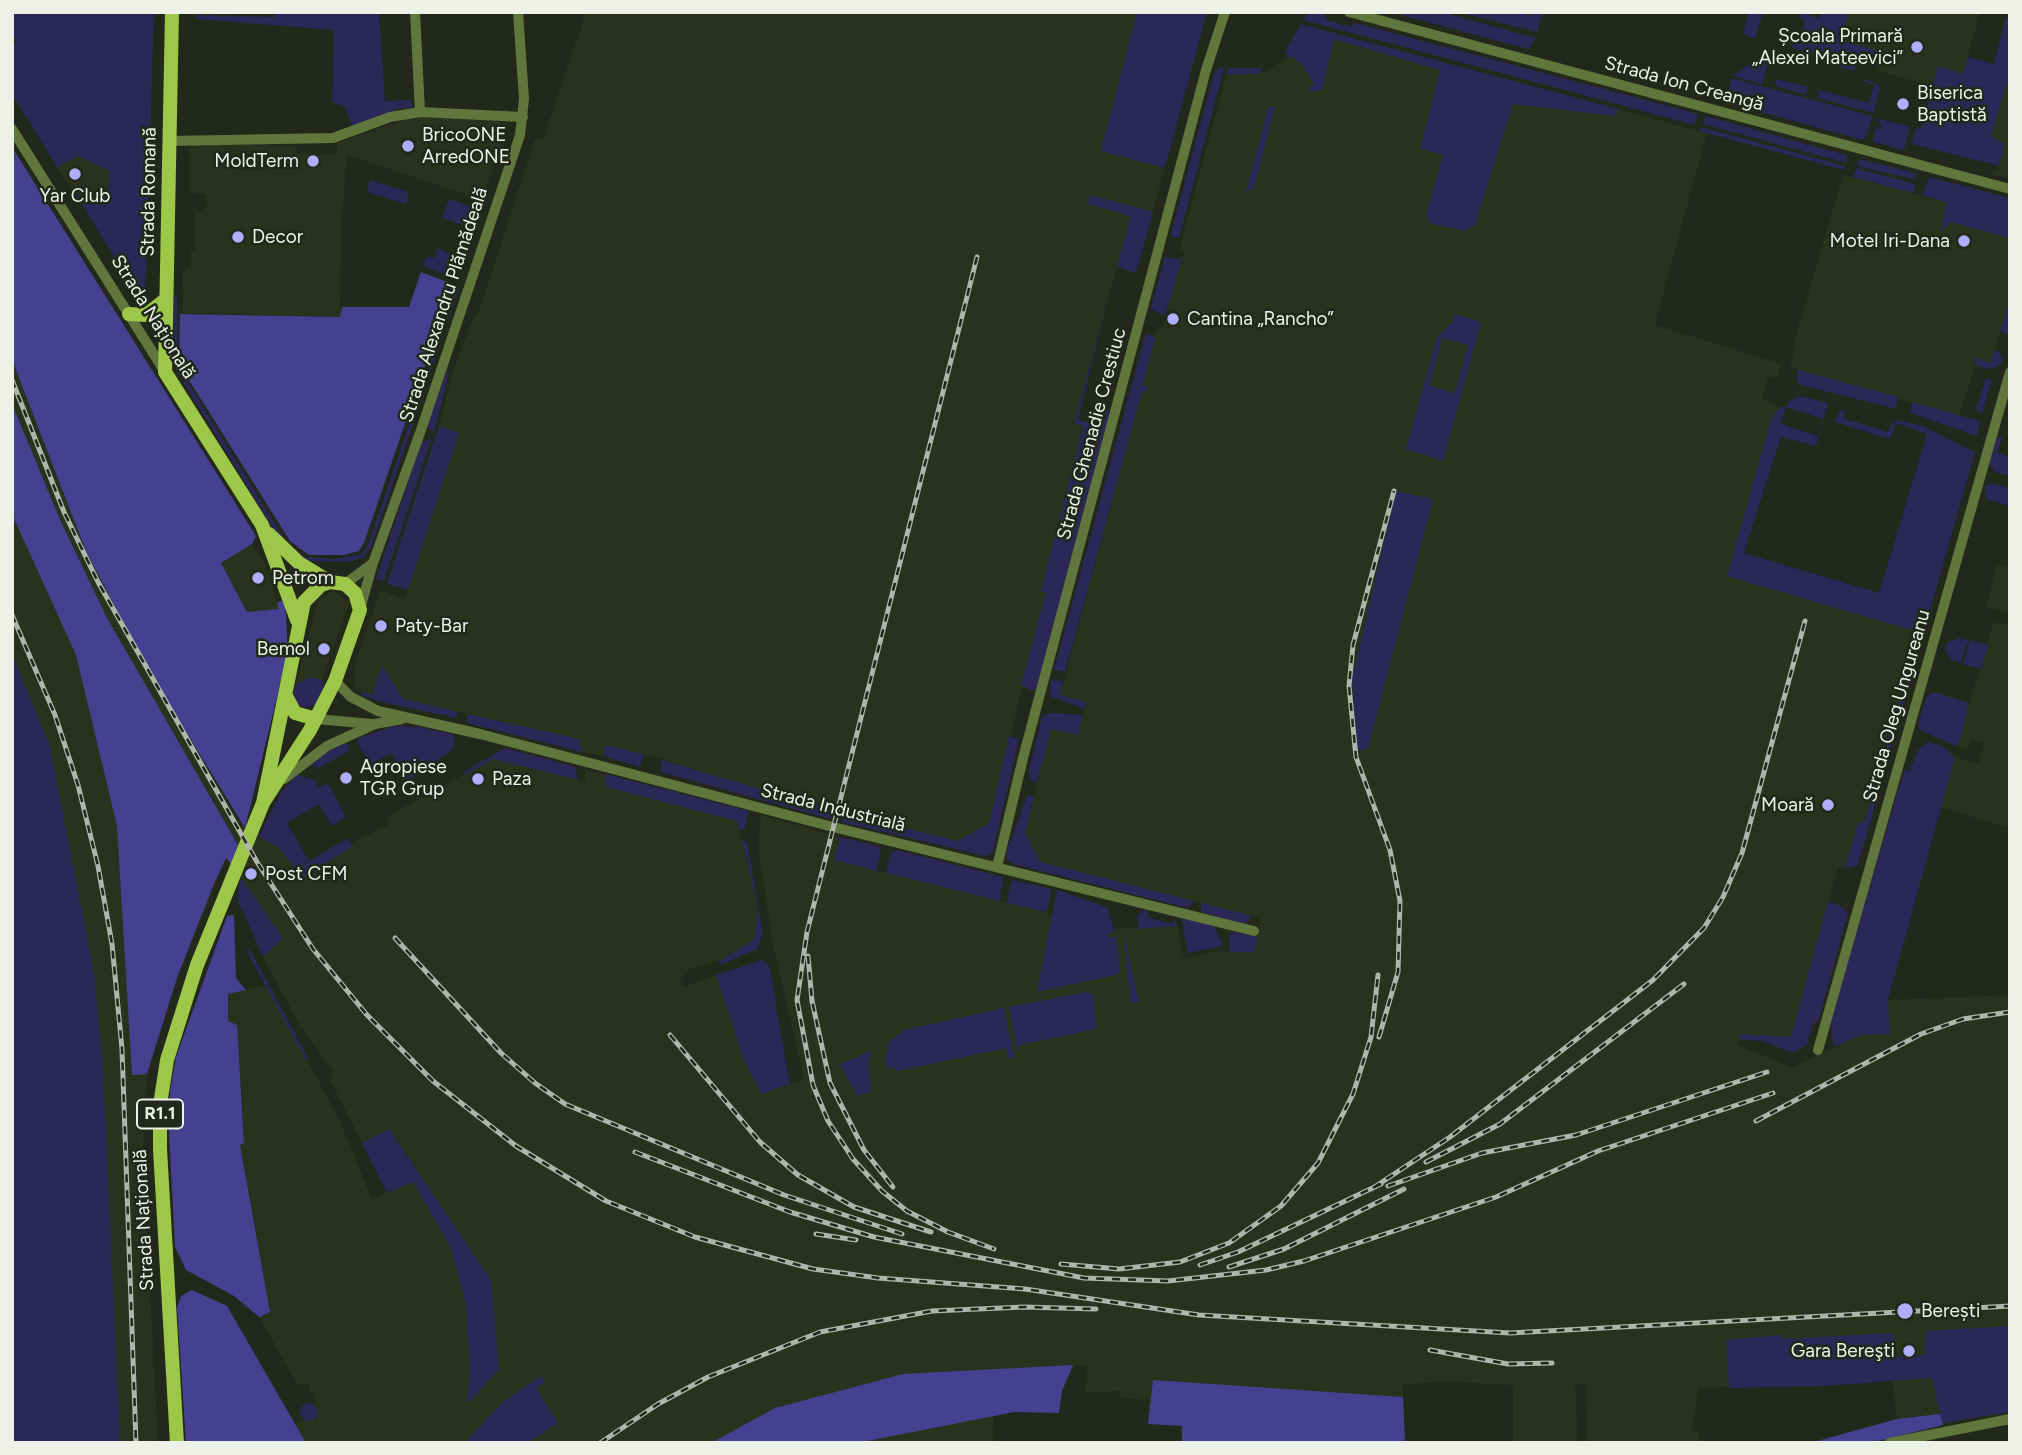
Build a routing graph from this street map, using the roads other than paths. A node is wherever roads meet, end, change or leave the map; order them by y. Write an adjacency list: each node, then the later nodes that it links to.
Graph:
1 (172, 12): 9 (main road, Strada Romană)
2 (415, 12): 6 (street)
3 (518, 12): 7 (street, Strada Alexandru Plămădeală)
4 (1225, 12): 26 (street, Strada Ghenadie Crestiuc)
5 (1349, 12): 10 (street, Strada Ion Creangă)
6 (420, 112): 7 (street); 9 (street)
7 (523, 117): 16 (street, Strada Alexandru Plămădeală)
8 (12, 129): 12 (street, Strada Națională)
9 (169, 141): 11 (main road, Strada Romană)
10 (2010, 189)
11 (165, 300): 12 (main road); 13 (main road, Strada Romană)
12 (129, 314): 13 (street, Strada Națională)
13 (165, 372): 15 (main road, Strada Națională)
14 (2010, 372): 28 (street, Strada Oleg Ungureanu)
15 (262, 525): 17 (main road, Strada Națională); 19 (main road, Strada Națională)
16 (373, 562): 17 (street); 18 (street, Strada Alexandru Plămădeală)
17 (337, 583): 18 (main road, Strada Națională); 19 (main road, Strada Națională)
18 (360, 610): 20 (main road, Strada Națională)
19 (299, 629): 21 (main road, Strada Națională)
20 (335, 681): 22 (street, Strada Industrială); 23 (main road, Strada Națională)
21 (286, 696): 23 (main road); 25 (main road, Strada Națională)
22 (404, 718): 24 (street, Strada Industrială); 26 (street, Strada Industrială)
23 (316, 719): 24 (street, Strada Industrială); 25 (main road, Strada Națională)
24 (374, 724): 25 (street, Strada Industrială)
25 (263, 803): 30 (main road, Strada Națională / R1.1)
26 (997, 867): 27 (street, Strada Industrială)
27 (1254, 931)
28 (1818, 1049)
29 (2010, 1419): 31 (street)
30 (177, 1443)
31 (1889, 1443)

